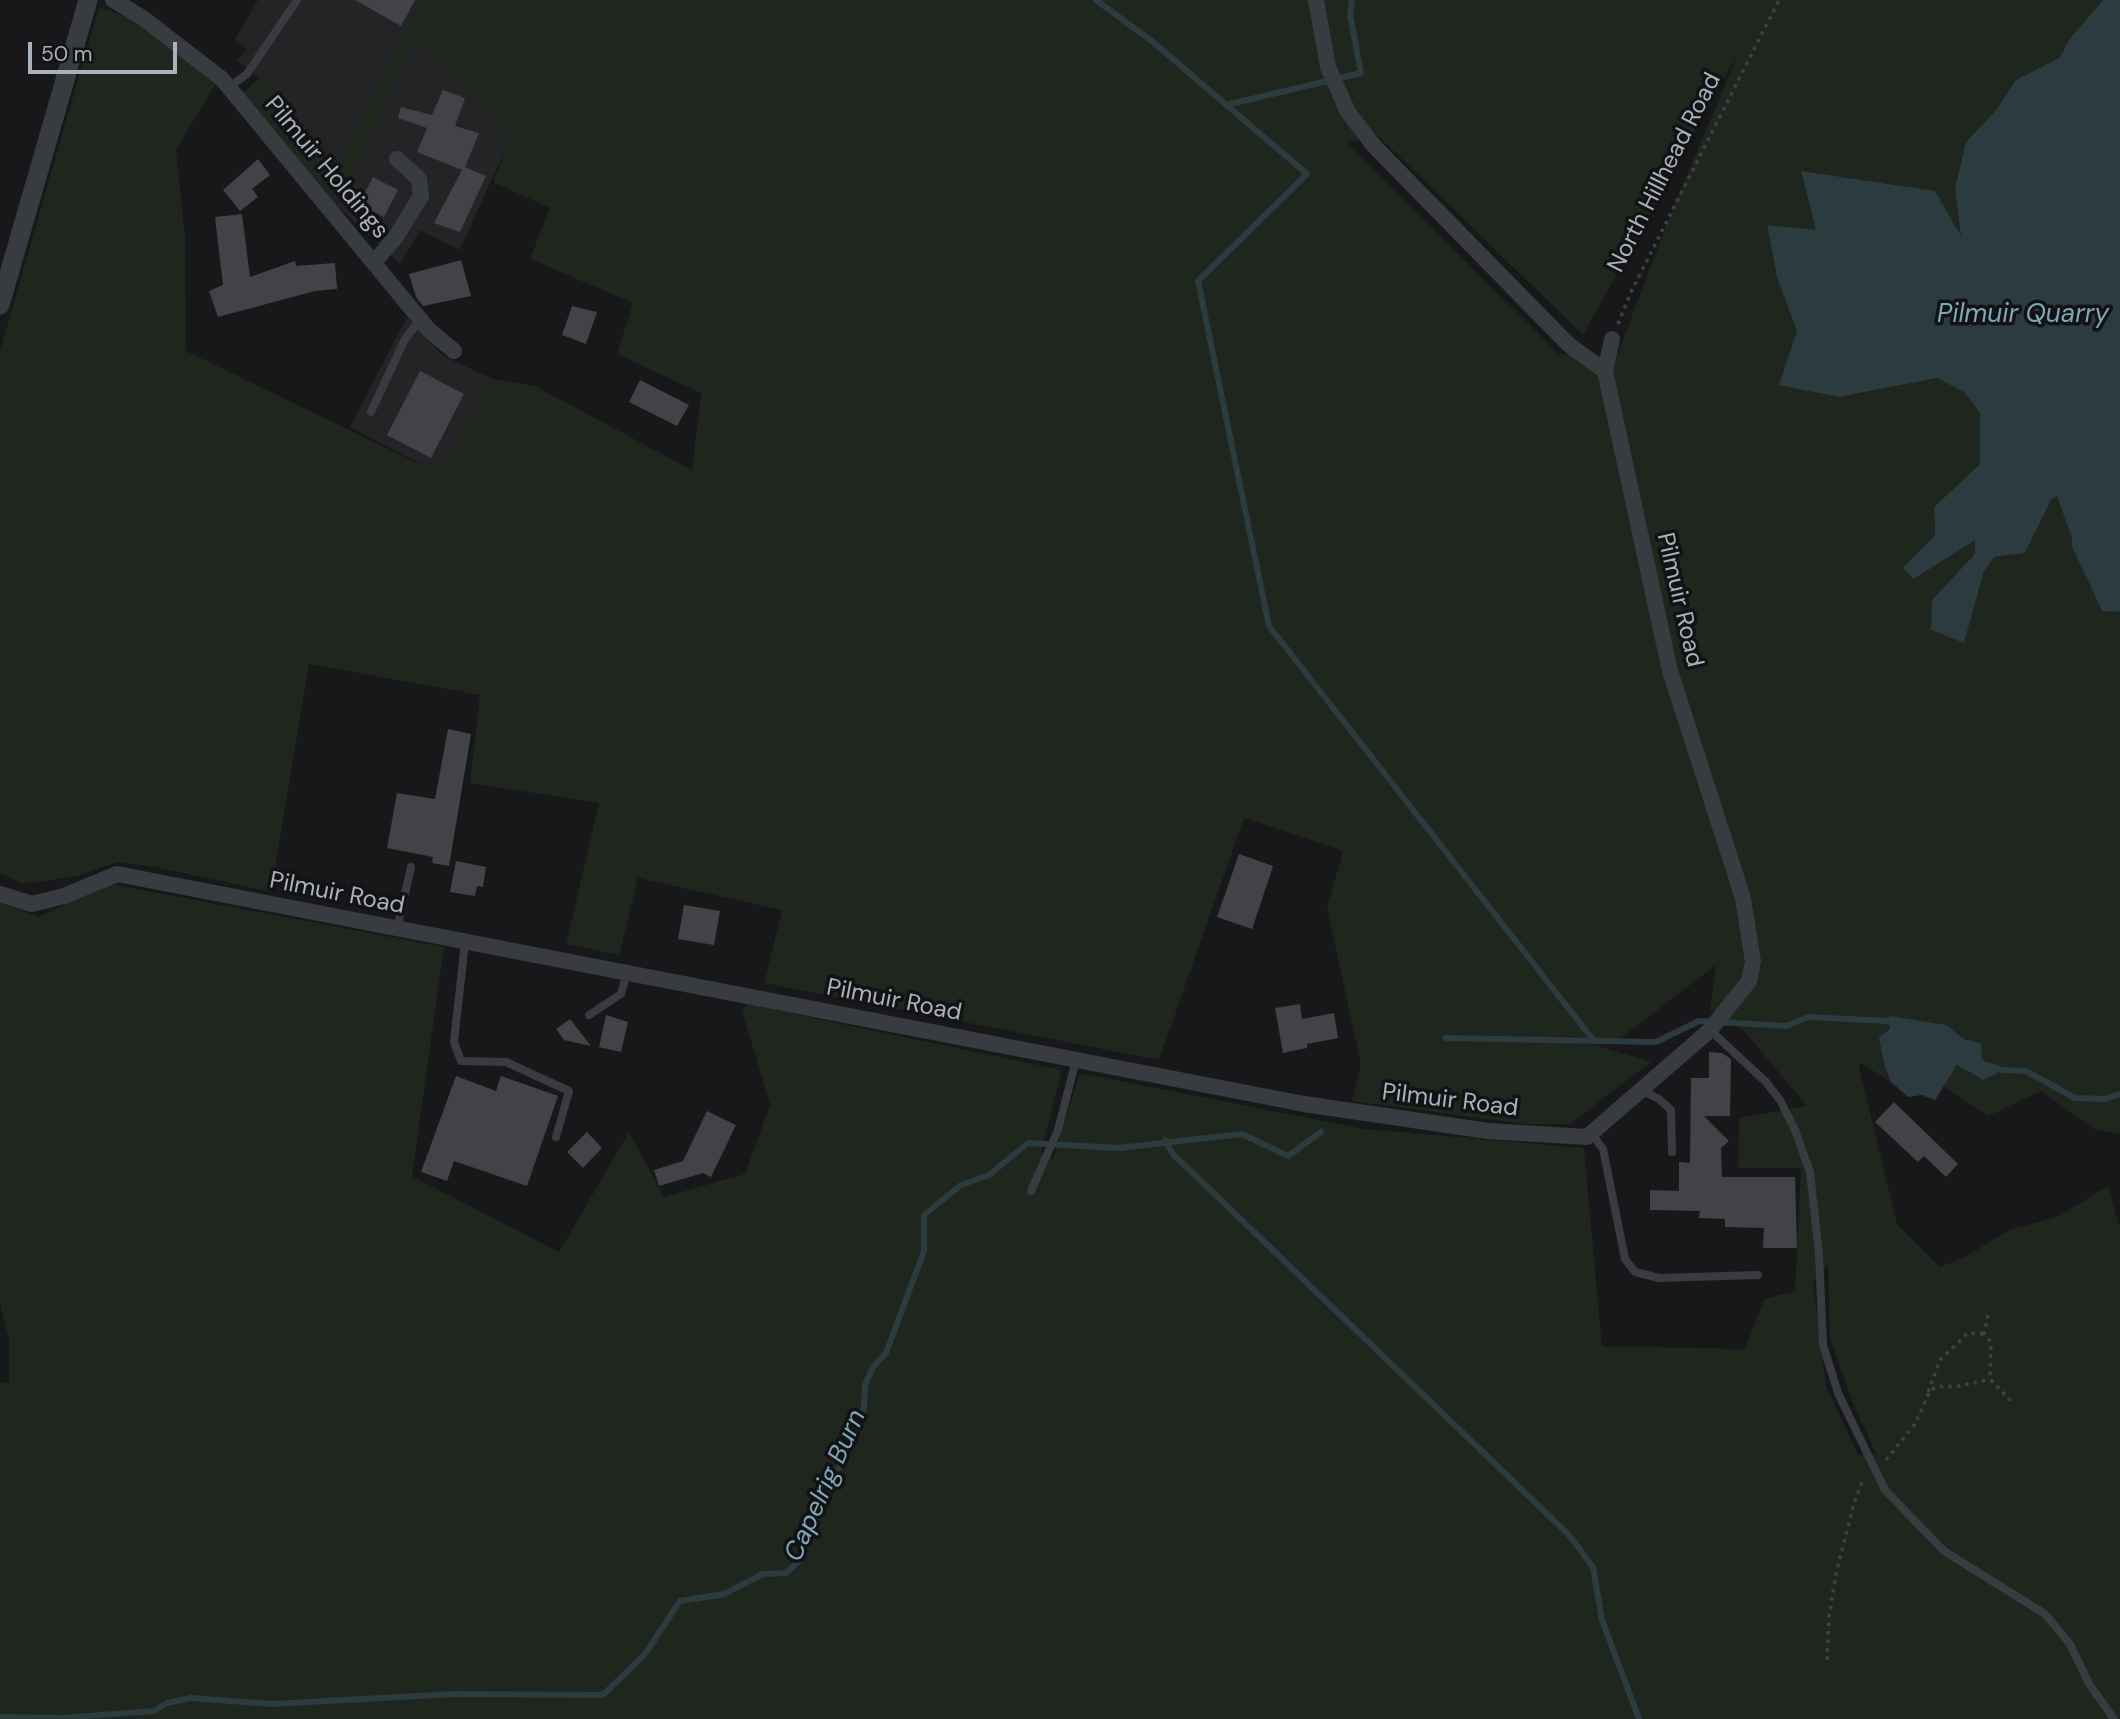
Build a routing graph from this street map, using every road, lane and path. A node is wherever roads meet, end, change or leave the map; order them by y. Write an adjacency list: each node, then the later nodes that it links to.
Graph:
1 (88, 0): 9 (street)
2 (113, 0): 6 (street, Pilmuir Holdings)
3 (297, 0): 6 (lane)
4 (1316, 0): 13 (street)
5 (1779, 0): 11 (path, North Hillhead Road)
6 (229, 87): 8 (street, Pilmuir Holdings)
7 (397, 159): 8 (street, Pilmuir Holdings)
8 (375, 261): 10 (street, Pilmuir Holdings)
9 (0, 305)
10 (420, 319): 12 (street, Pilmuir Holdings); 14 (lane)
11 (1612, 339): 13 (street)
12 (454, 351)
13 (1605, 370): 21 (street, Pilmuir Road)
14 (370, 412)
15 (411, 867): 17 (lane)
16 (0, 894): 17 (street, Pilmuir Road)
17 (397, 929): 18 (street, Pilmuir Road)
18 (465, 942): 19 (street, Pilmuir Road); 25 (lane)
19 (627, 973): 20 (lane); 22 (street, Pilmuir Road)
20 (589, 1015)
21 (1710, 1030): 23 (street, Pilmuir Road); 33 (lane)
22 (1076, 1060): 24 (street, Pilmuir Road); 27 (lane)
23 (1641, 1090): 24 (street, Pilmuir Road); 26 (lane)
24 (1591, 1133): 28 (lane)
25 (556, 1137)
26 (1672, 1153)
27 (1031, 1191)
28 (1758, 1275)
29 (1988, 1315): 30 (path)
30 (1984, 1335): 31 (path); 32 (path)
31 (1927, 1393)
32 (2014, 1404)
33 (2114, 1719)

